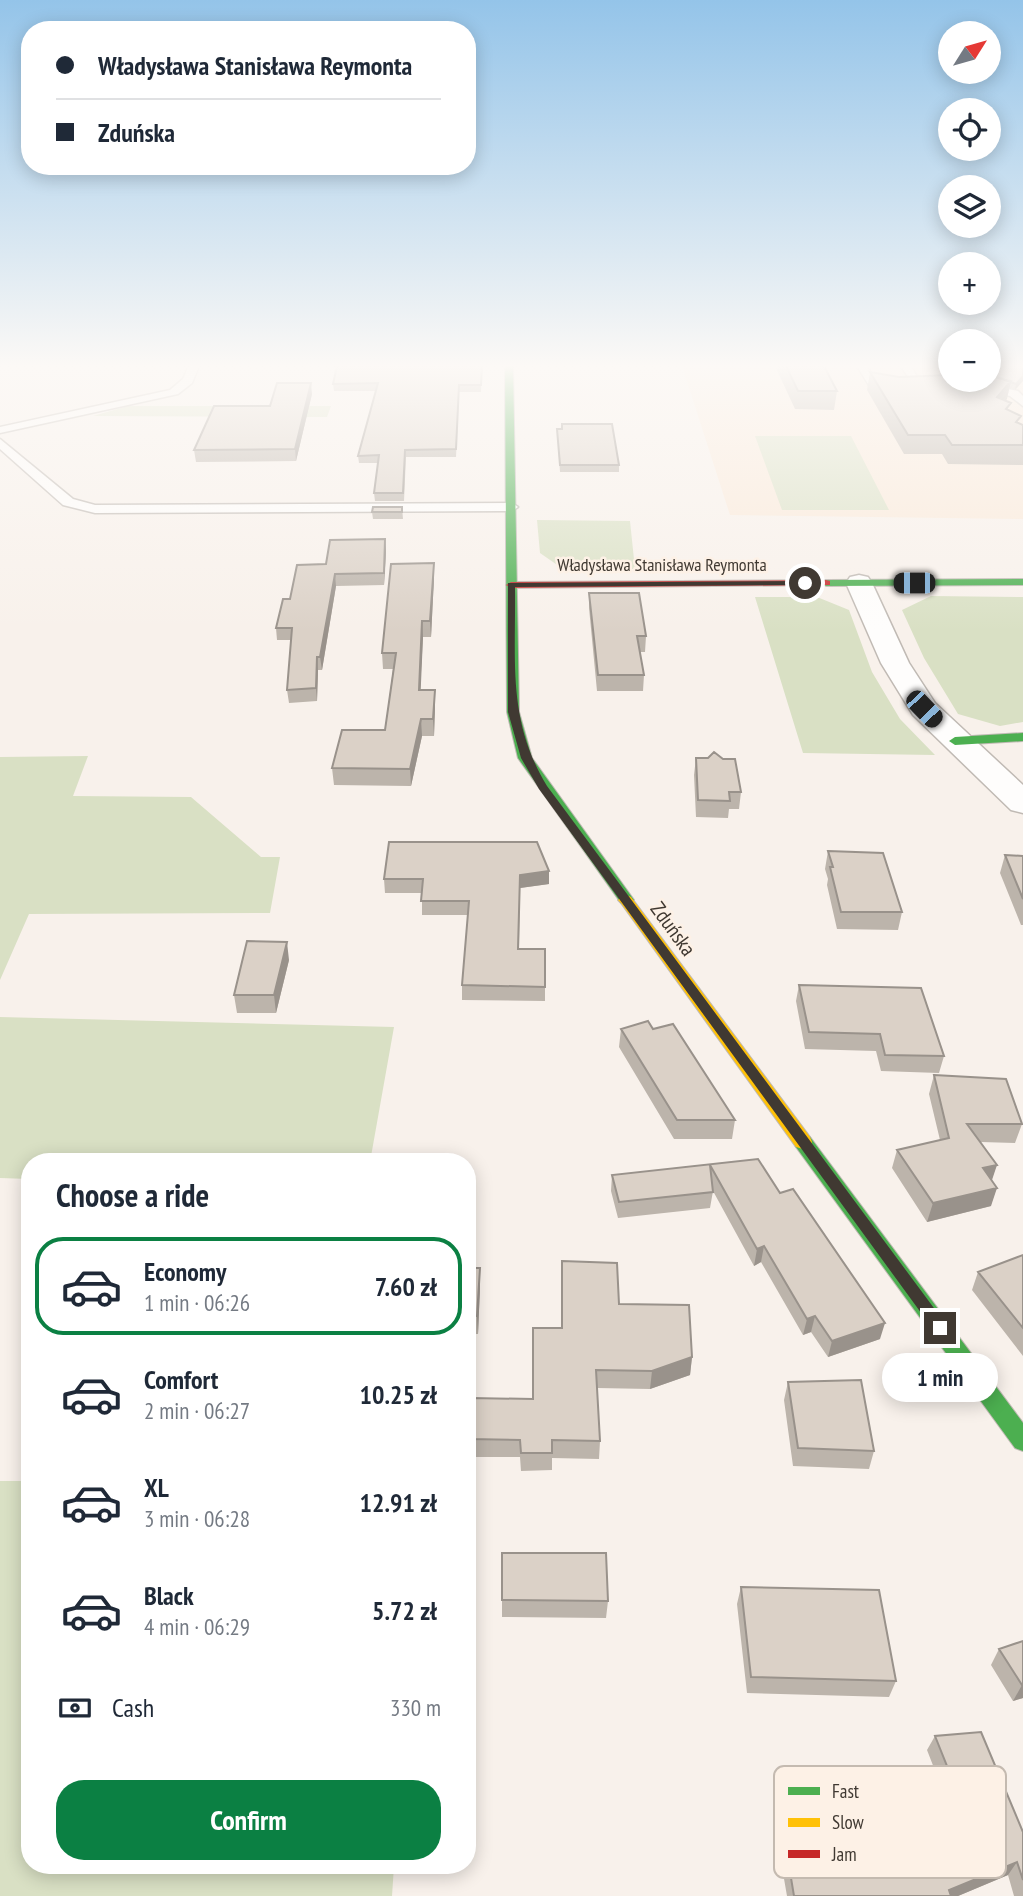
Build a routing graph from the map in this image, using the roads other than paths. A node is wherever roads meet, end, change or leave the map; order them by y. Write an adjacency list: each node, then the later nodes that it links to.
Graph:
1 (13, 454): 3 (lane)
2 (511, 454): 3 (street, Zduńska)
3 (512, 507): 6 (street, Zduńska)
4 (1023, 582): 5 (street, Władysława Stanisława Reymonta)
5 (859, 583): 6 (street, Władysława Stanisława Reymonta); 8 (street)
6 (511, 585): 10 (street, Zduńska)
7 (1023, 737): 8 (street)
8 (955, 741): 9 (street)
9 (1023, 803)
10 (1023, 1441)

